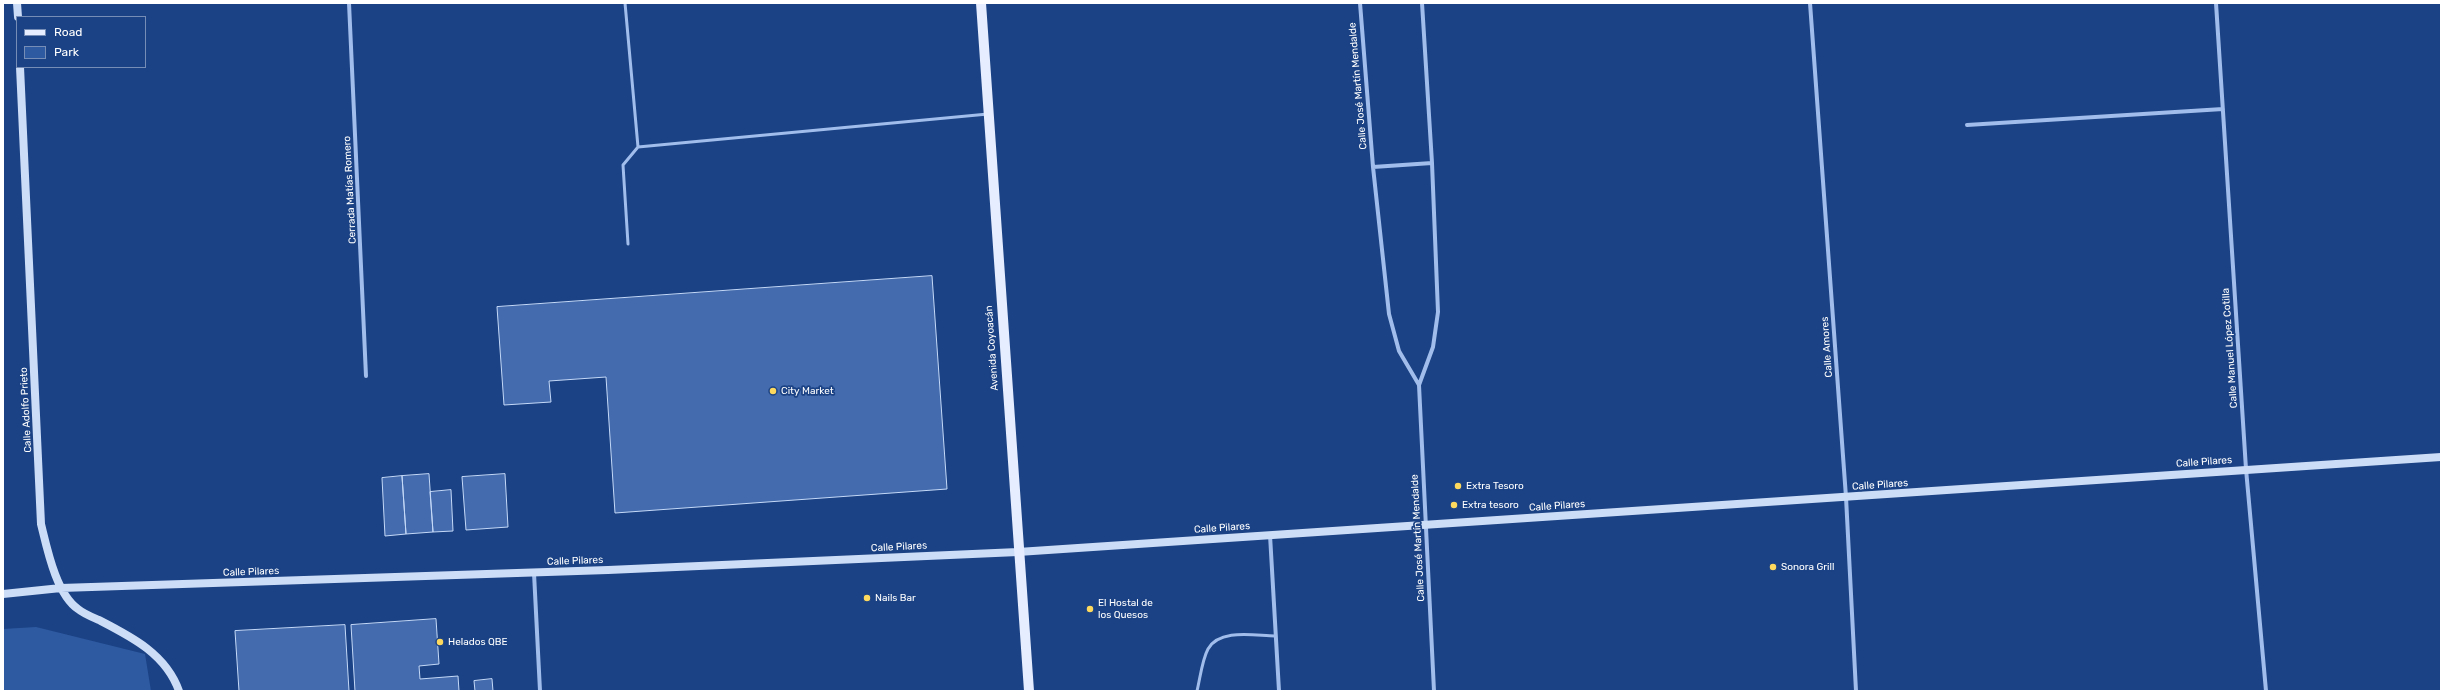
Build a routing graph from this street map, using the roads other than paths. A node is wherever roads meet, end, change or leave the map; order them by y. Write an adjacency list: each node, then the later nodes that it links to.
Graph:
1 (17, 3): 9 (street)
2 (349, 3): 18 (street, Cerrada Matías Romero)
3 (625, 3): 14 (lane)
4 (981, 3): 12 (main road, Avenida Coyoacán)
5 (1360, 3): 16 (street, Calle José Martín Mendalde)
6 (1422, 3): 15 (street, Calle José Martín Mendalde)
7 (1810, 3): 22 (street, Calle Amores)
8 (2216, 3): 11 (street, Calle Manuel López Cotilla)
9 (18, 16)
10 (20, 68): 27 (street, Calle Adolfo Prieto)
11 (2223, 109): 13 (street); 21 (street, Calle Manuel López Cotilla)
12 (988, 114): 14 (lane); 25 (main road, Avenida Coyoacán)
13 (1967, 124)
14 (638, 147): 17 (lane)
15 (1432, 162): 16 (street); 19 (street, Calle José Martín Mendalde)
16 (1373, 167): 19 (street, Calle José Martín Mendalde)
17 (628, 244)
18 (366, 376)
19 (1419, 384): 23 (street, Calle José Martín Mendalde)
20 (2441, 457): 21 (street, Calle Pilares)
21 (2246, 470): 22 (street, Calle Pilares); 37 (street, Calle Manuel López Cotilla)
22 (1846, 497): 23 (street, Calle Pilares); 36 (street, Calle Amores)
23 (1425, 525): 24 (street, Calle Pilares); 35 (street, Calle José Martín Mendalde)
24 (1270, 535): 25 (street, Calle Pilares); 29 (street)
25 (1018, 552): 26 (street, Calle Pilares); 32 (main road, Avenida Coyoacán)
26 (534, 573): 27 (street, Calle Pilares); 31 (street)
27 (61, 588): 28 (street, Calle Pilares); 30 (street, Calle Adolfo Prieto)
28 (3, 594)
29 (1275, 636): 33 (lane); 34 (street)
30 (179, 691)
31 (540, 691)
32 (1029, 691)
33 (1197, 691)
34 (1279, 691)
35 (1434, 691)
36 (1856, 691)
37 (2266, 691)

